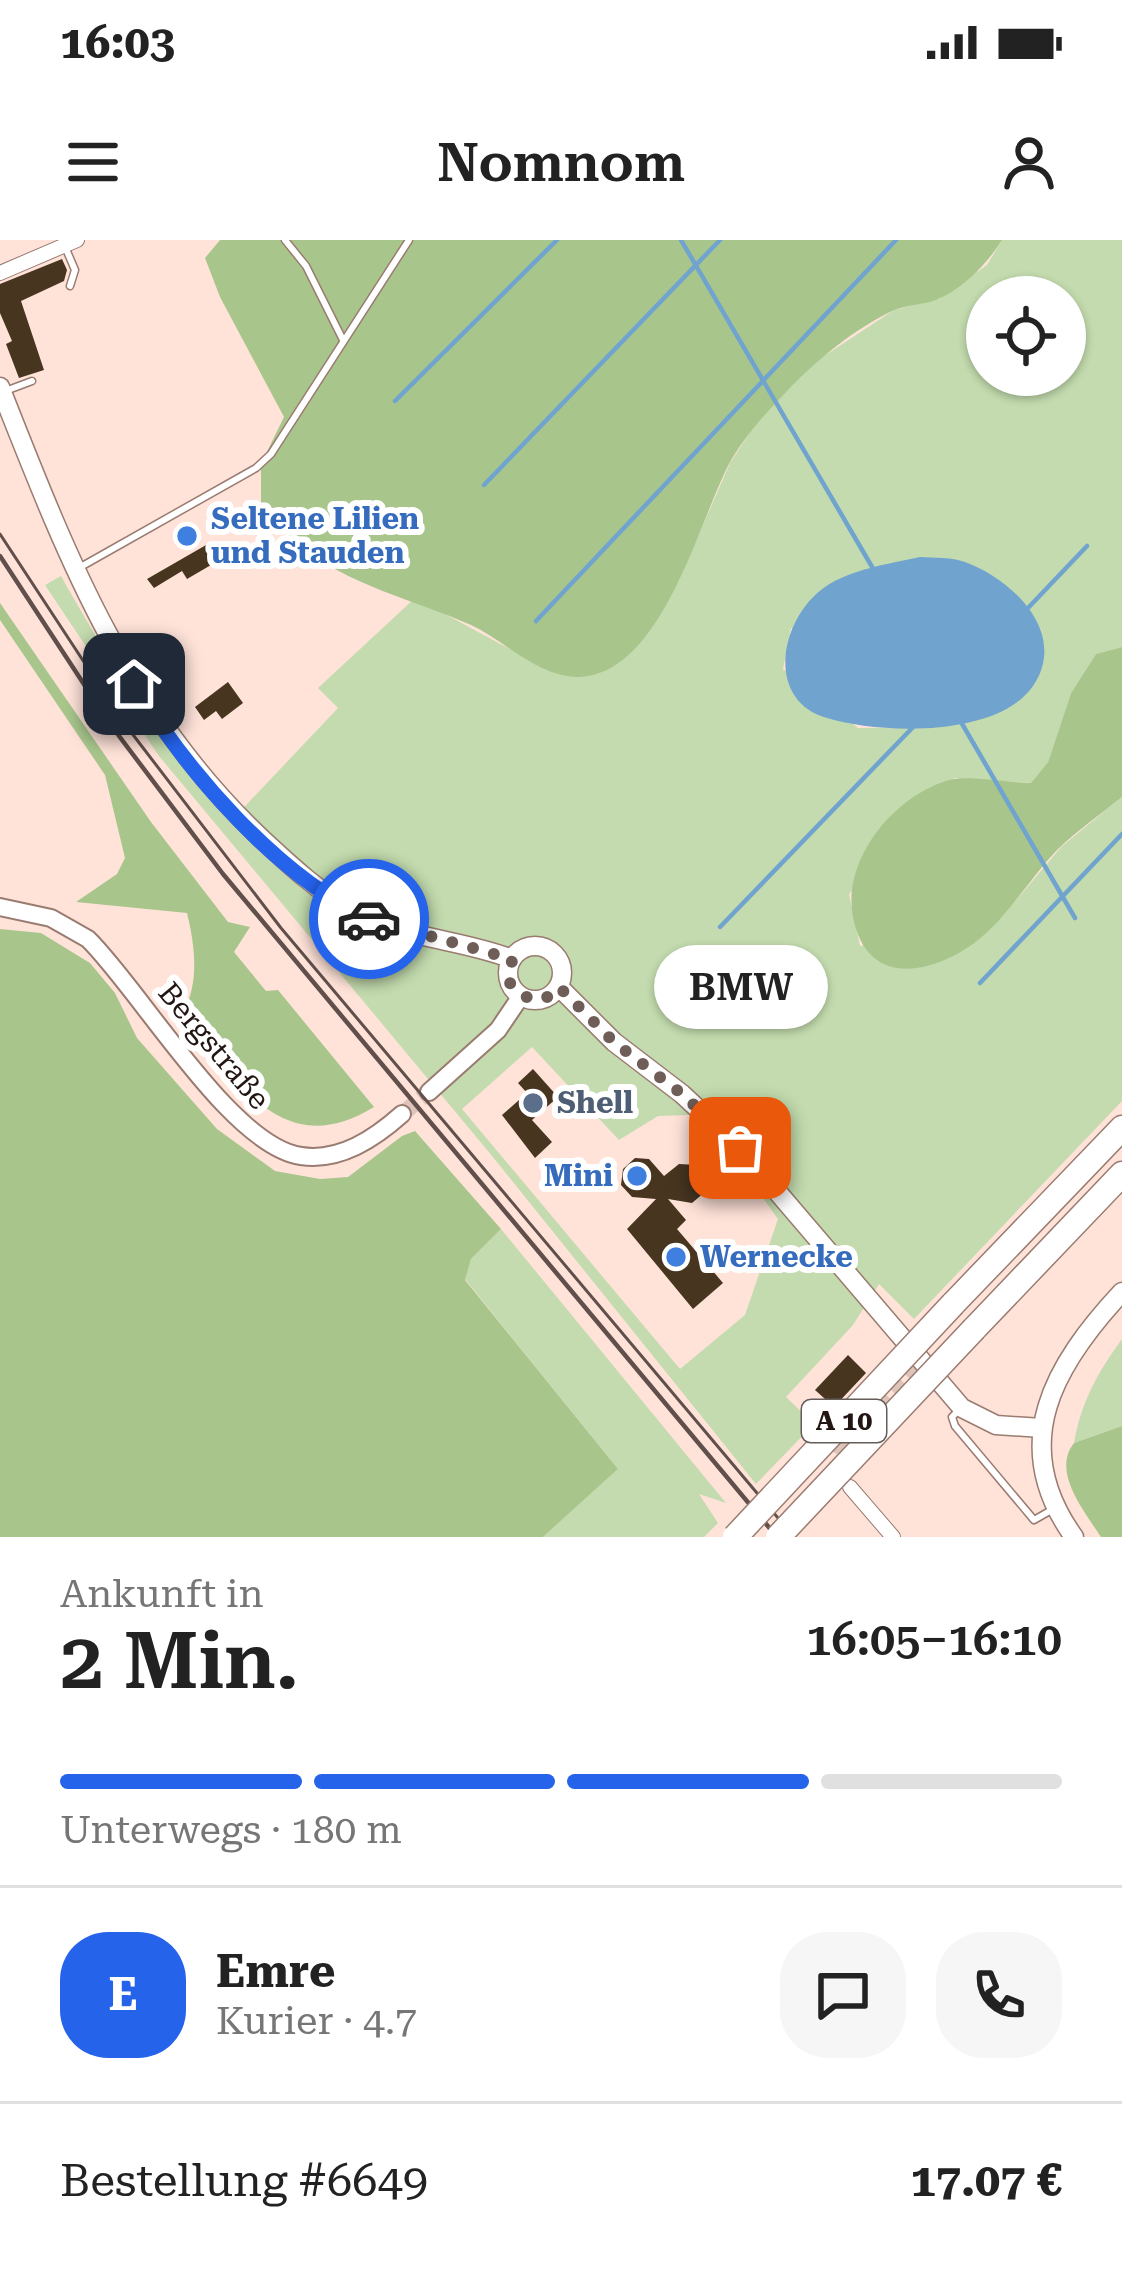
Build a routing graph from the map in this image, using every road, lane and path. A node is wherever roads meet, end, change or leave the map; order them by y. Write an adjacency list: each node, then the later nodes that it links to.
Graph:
1 (285, 240): 6 (lane)
2 (409, 240): 6 (lane)
3 (71, 243): 4 (street); 5 (lane)
4 (0, 273)
5 (70, 286)
6 (343, 340): 9 (lane)
7 (32, 381): 8 (lane)
8 (1, 389): 9 (main road)
9 (74, 570): 11 (main road)
10 (0, 907): 15 (street, Bergstraße)
11 (512, 959): 12 (main road); 13 (main road)
12 (559, 987): 13 (main road); 19 (main road)
13 (520, 995): 14 (street)
14 (429, 1092)
15 (402, 1114)
16 (1122, 1128): 23 (highway, A 10, bridge)
17 (1122, 1174): 24 (highway, A 10, bridge)
18 (1122, 1292): 20 (main road)
19 (962, 1408): 20 (main road); 22 (lane)
20 (1042, 1428): 22 (main road)
21 (850, 1487): 25 (street)
22 (1056, 1508): 26 (main road)
23 (735, 1537)
24 (778, 1537)
25 (893, 1537)
26 (1074, 1537)

